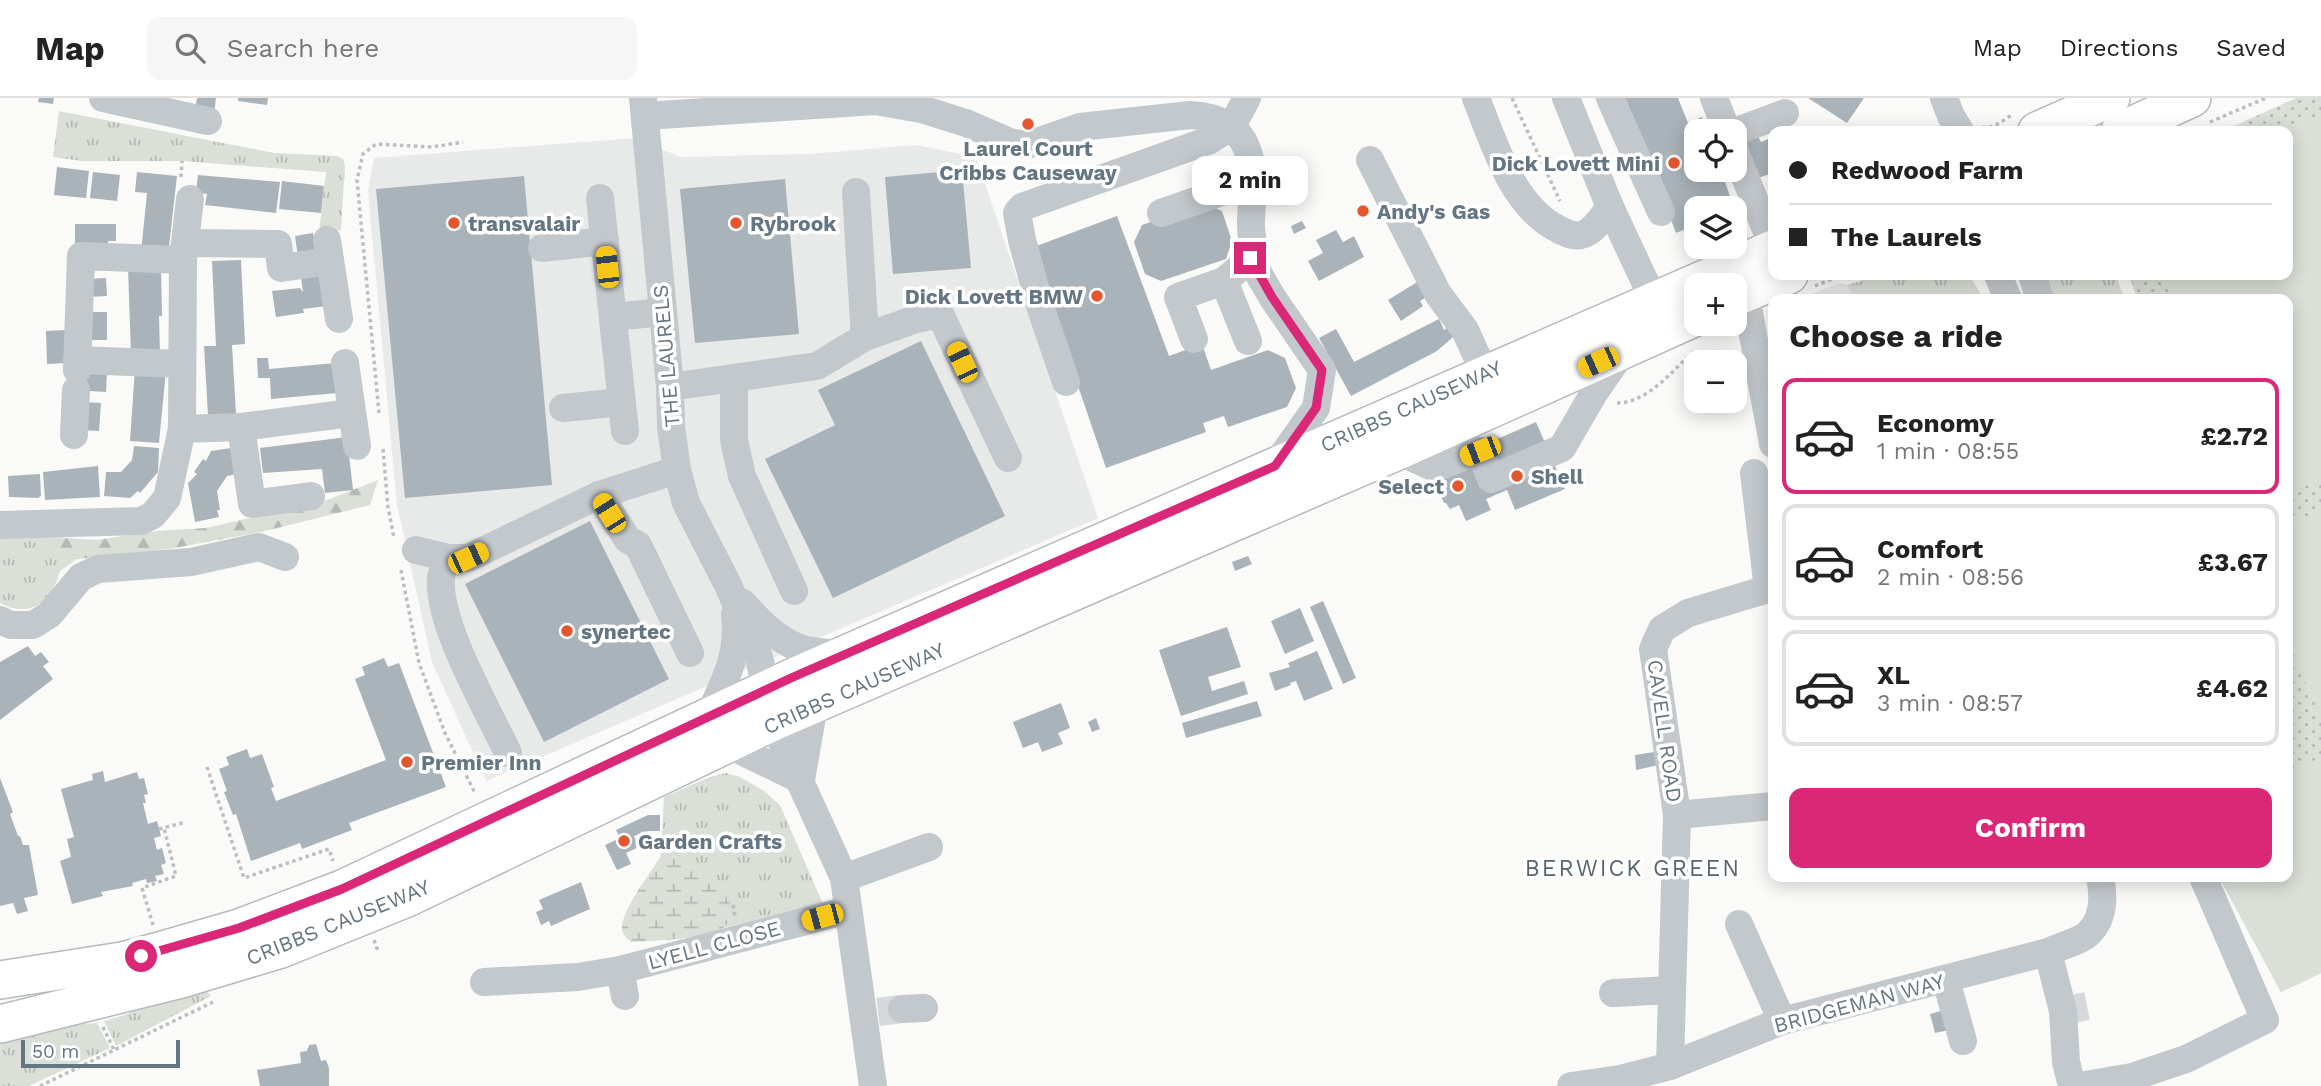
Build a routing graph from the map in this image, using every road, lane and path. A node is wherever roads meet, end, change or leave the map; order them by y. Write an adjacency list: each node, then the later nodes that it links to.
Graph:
1 (103, 98): 17 (street)
2 (1247, 98): 19 (street)
3 (1476, 98): 37 (street)
4 (1512, 98): 37 (path)
5 (1566, 98): 24 (street)
6 (1714, 98): 16 (street)
7 (1944, 98): 20 (street)
8 (2111, 98): 18 (main road)
9 (2266, 98): 14 (path)
10 (891, 101): 11 (street, THE LAURELS); 12 (street, THE LAURELS)
11 (644, 107): 48 (street, THE LAURELS)
12 (1161, 108): 19 (street, THE LAURELS)
13 (1615, 111): 24 (street); 34 (street)
14 (2197, 112): 22 (main road)
15 (1785, 113): 23 (street)
16 (1722, 119)
17 (208, 121)
18 (2028, 121): 21 (path)
19 (1232, 126): 28 (street); 61 (street)
20 (1973, 126)
21 (1990, 126)
22 (2140, 126)
23 (1747, 127)
24 (1583, 139): 33 (street)
25 (463, 142): 66 (path)
26 (1370, 160): 59 (street)
27 (1747, 170): 30 (street)
28 (1253, 181): 35 (street); 42 (street)
29 (856, 192): 52 (street)
30 (1764, 197): 36 (street)
31 (600, 198): 38 (street)
32 (190, 199): 41 (street)
33 (1609, 207): 37 (street); 46 (street)
34 (1661, 212)
35 (1161, 213)
36 (1768, 220)
37 (1576, 236)
38 (605, 241): 39 (street); 49 (street)
39 (542, 248)
40 (1768, 250): 46 (main road, CRIBBS CAUSEWAY)
41 (184, 252): 50 (street); 57 (street); 58 (street)
42 (1250, 258): 44 (street); 75 (street)
43 (1777, 280): 45 (main road)
44 (1224, 281): 53 (street); 54 (street)
45 (1747, 292)
46 (1654, 301): 59 (main road, CRIBBS CAUSEWAY)
47 (1747, 310): 67 (street)
48 (663, 312): 49 (street); 62 (street, THE LAURELS)
49 (613, 317): 63 (street)
50 (339, 319)
51 (1684, 323): 55 (main road, CRIBBS CAUSEWAY)
52 (865, 337): 60 (street); 74 (street)
53 (1194, 339)
54 (1248, 341)
55 (1623, 351): 73 (main road, CRIBBS CAUSEWAY); 73 (street)
56 (345, 363): 65 (street)
57 (182, 364): 58 (street); 69 (street)
58 (77, 373): 71 (street)
59 (1485, 374): 75 (main road, CRIBBS CAUSEWAY)
60 (734, 379): 62 (street); 85 (street)
61 (1066, 382)
62 (670, 387): 76 (street, THE LAURELS)
63 (622, 402): 64 (street); 70 (street)
64 (563, 408)
65 (351, 414): 68 (street); 72 (street)
66 (379, 416)
67 (1768, 417)
68 (241, 426): 69 (street); 79 (street)
69 (183, 429): 80 (street)
70 (625, 431)
71 (75, 435)
72 (370, 444): 81 (path)
73 (1398, 450): 89 (main road, CRIBBS CAUSEWAY)
74 (1008, 458)
75 (1275, 466): 88 (main road, CRIBBS CAUSEWAY)
76 (677, 470): 78 (street); 84 (street, THE LAURELS)
77 (1754, 473): 96 (street, CAVELL ROAD)
78 (598, 495): 83 (street); 87 (street)
79 (310, 496)
80 (0, 525)
81 (403, 551): 83 (street); 97 (path)
82 (285, 557): 86 (street)
83 (449, 558): 92 (street)
84 (728, 585): 88 (street, THE LAURELS); 90 (street, THE LAURELS); 91 (street, THE LAURELS)
85 (794, 591)
86 (0, 620)
87 (690, 653)
88 (846, 655): 90 (main road, CRIBBS CAUSEWAY)
89 (814, 705): 90 (main road, CRIBBS CAUSEWAY); 94 (street)
90 (770, 706): 91 (main road, CRIBBS CAUSEWAY); 94 (street, THE LAURELS)
91 (718, 732): 94 (street); 97 (main road, CRIBBS CAUSEWAY); 114 (main road, CRIBBS CAUSEWAY)
92 (508, 753)
93 (207, 767): 103 (path)
94 (801, 780): 100 (street)
95 (1768, 807): 96 (street)
96 (1677, 816): 111 (street, CAVELL ROAD)
97 (489, 820): 103 (main road, CRIBBS CAUSEWAY)
98 (186, 822): 105 (path)
99 (929, 847): 100 (street)
100 (844, 878): 104 (street)
101 (2101, 882): 107 (street, BRIDGEMAN WAY)
102 (2205, 882): 120 (street)
103 (342, 889): 108 (main road, CRIBBS CAUSEWAY)
104 (848, 910): 110 (street, LYELL CLOSE); 117 (street)
105 (152, 919)
106 (1739, 925): 113 (street)
107 (2048, 951): 109 (street, BRIDGEMAN WAY); 119 (street)
108 (0, 980)
109 (1946, 980): 113 (street, BRIDGEMAN WAY); 115 (street)
110 (484, 982)
111 (1672, 990): 112 (street); 116 (street, CAVELL ROAD)
112 (1613, 993)
113 (1782, 1021): 116 (street, BRIDGEMAN WAY)
114 (4, 1025)
115 (1963, 1041)
116 (1670, 1066): 118 (street, BRIDGEMAN WAY)
117 (873, 1086)
118 (1571, 1086)
119 (2072, 1086)
120 (2079, 1086)

